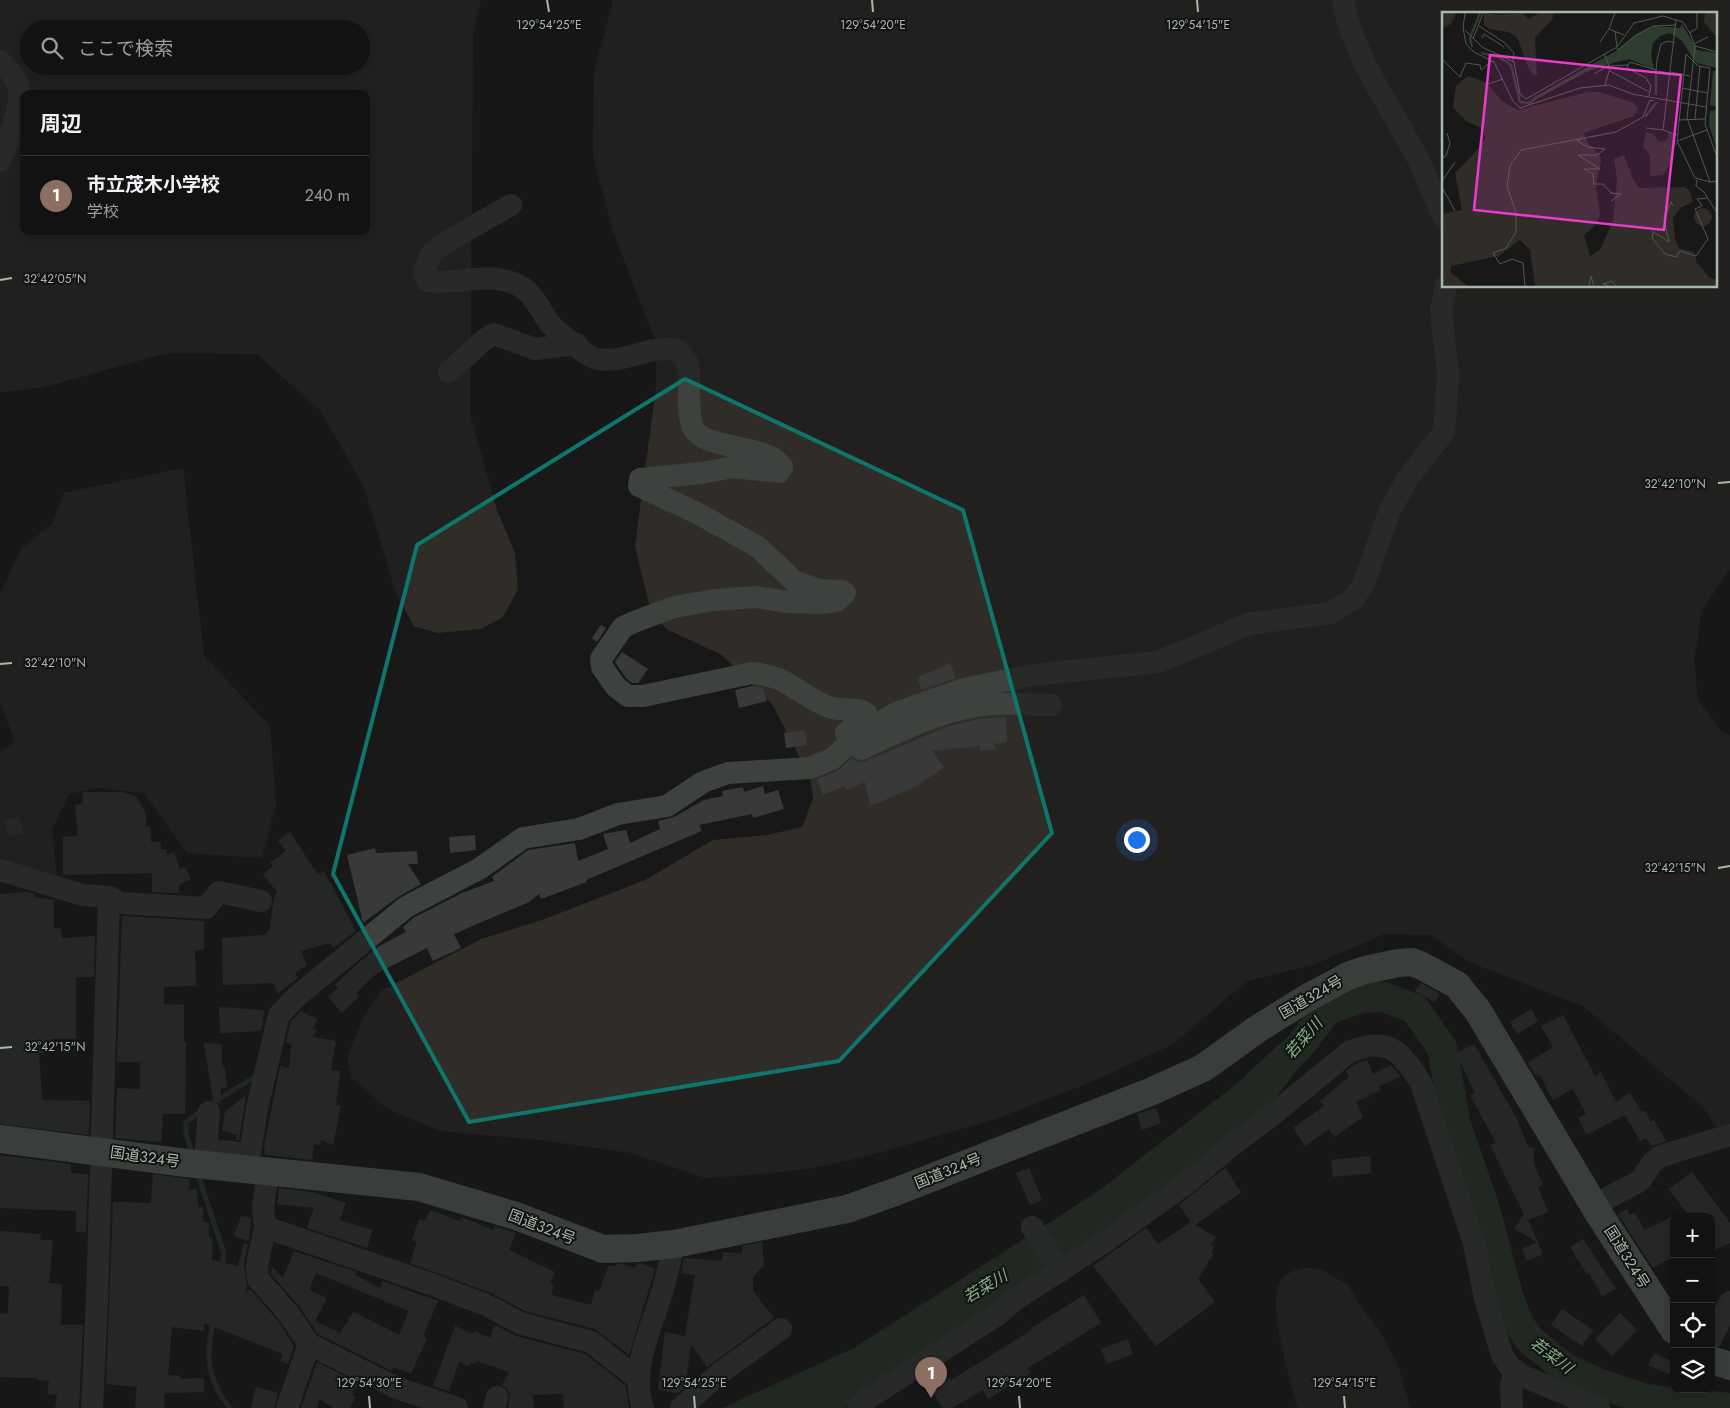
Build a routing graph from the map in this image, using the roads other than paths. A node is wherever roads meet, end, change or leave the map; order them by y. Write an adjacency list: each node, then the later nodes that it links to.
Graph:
1 (1343, 0): 5 (street)
2 (0, 61): 3 (street)
3 (0, 161)
4 (511, 205): 7 (street)
5 (1442, 213)
6 (1446, 288): 10 (street)
7 (576, 344): 8 (street); 11 (street)
8 (449, 372)
9 (1051, 705): 10 (street)
10 (832, 759): 11 (street)
11 (810, 768): 19 (street)
12 (0, 870): 13 (street)
13 (109, 897): 14 (street); 18 (street)
14 (261, 901)
15 (209, 1112): 19 (street)
16 (1730, 1135): 21 (street)
17 (0, 1139): 18 (highway, 国道324号)
18 (100, 1150): 19 (highway, 国道324号); 36 (street)
19 (200, 1160): 20 (highway, 国道324号)
20 (268, 1172): 22 (street); 24 (highway, 国道324号)
21 (1594, 1205): 24 (highway, 国道324号); 27 (highway, 国道324号)
22 (265, 1227): 30 (street); 34 (street)
23 (1032, 1227): 25 (street)
24 (674, 1244): 34 (street)
25 (1059, 1268): 33 (street); 41 (street)
26 (1730, 1302): 29 (street)
27 (1670, 1324)
28 (781, 1329): 40 (street)
29 (1715, 1331)
30 (309, 1344): 37 (street); 38 (street)
31 (1715, 1361): 32 (highway)
32 (1730, 1366)
33 (1514, 1370): 35 (street); 42 (street)
34 (638, 1379): 39 (street)
35 (1586, 1406)
36 (92, 1408)
37 (287, 1408)
38 (457, 1408)
39 (643, 1408)
40 (681, 1408)
41 (858, 1408)
42 (1512, 1408)

